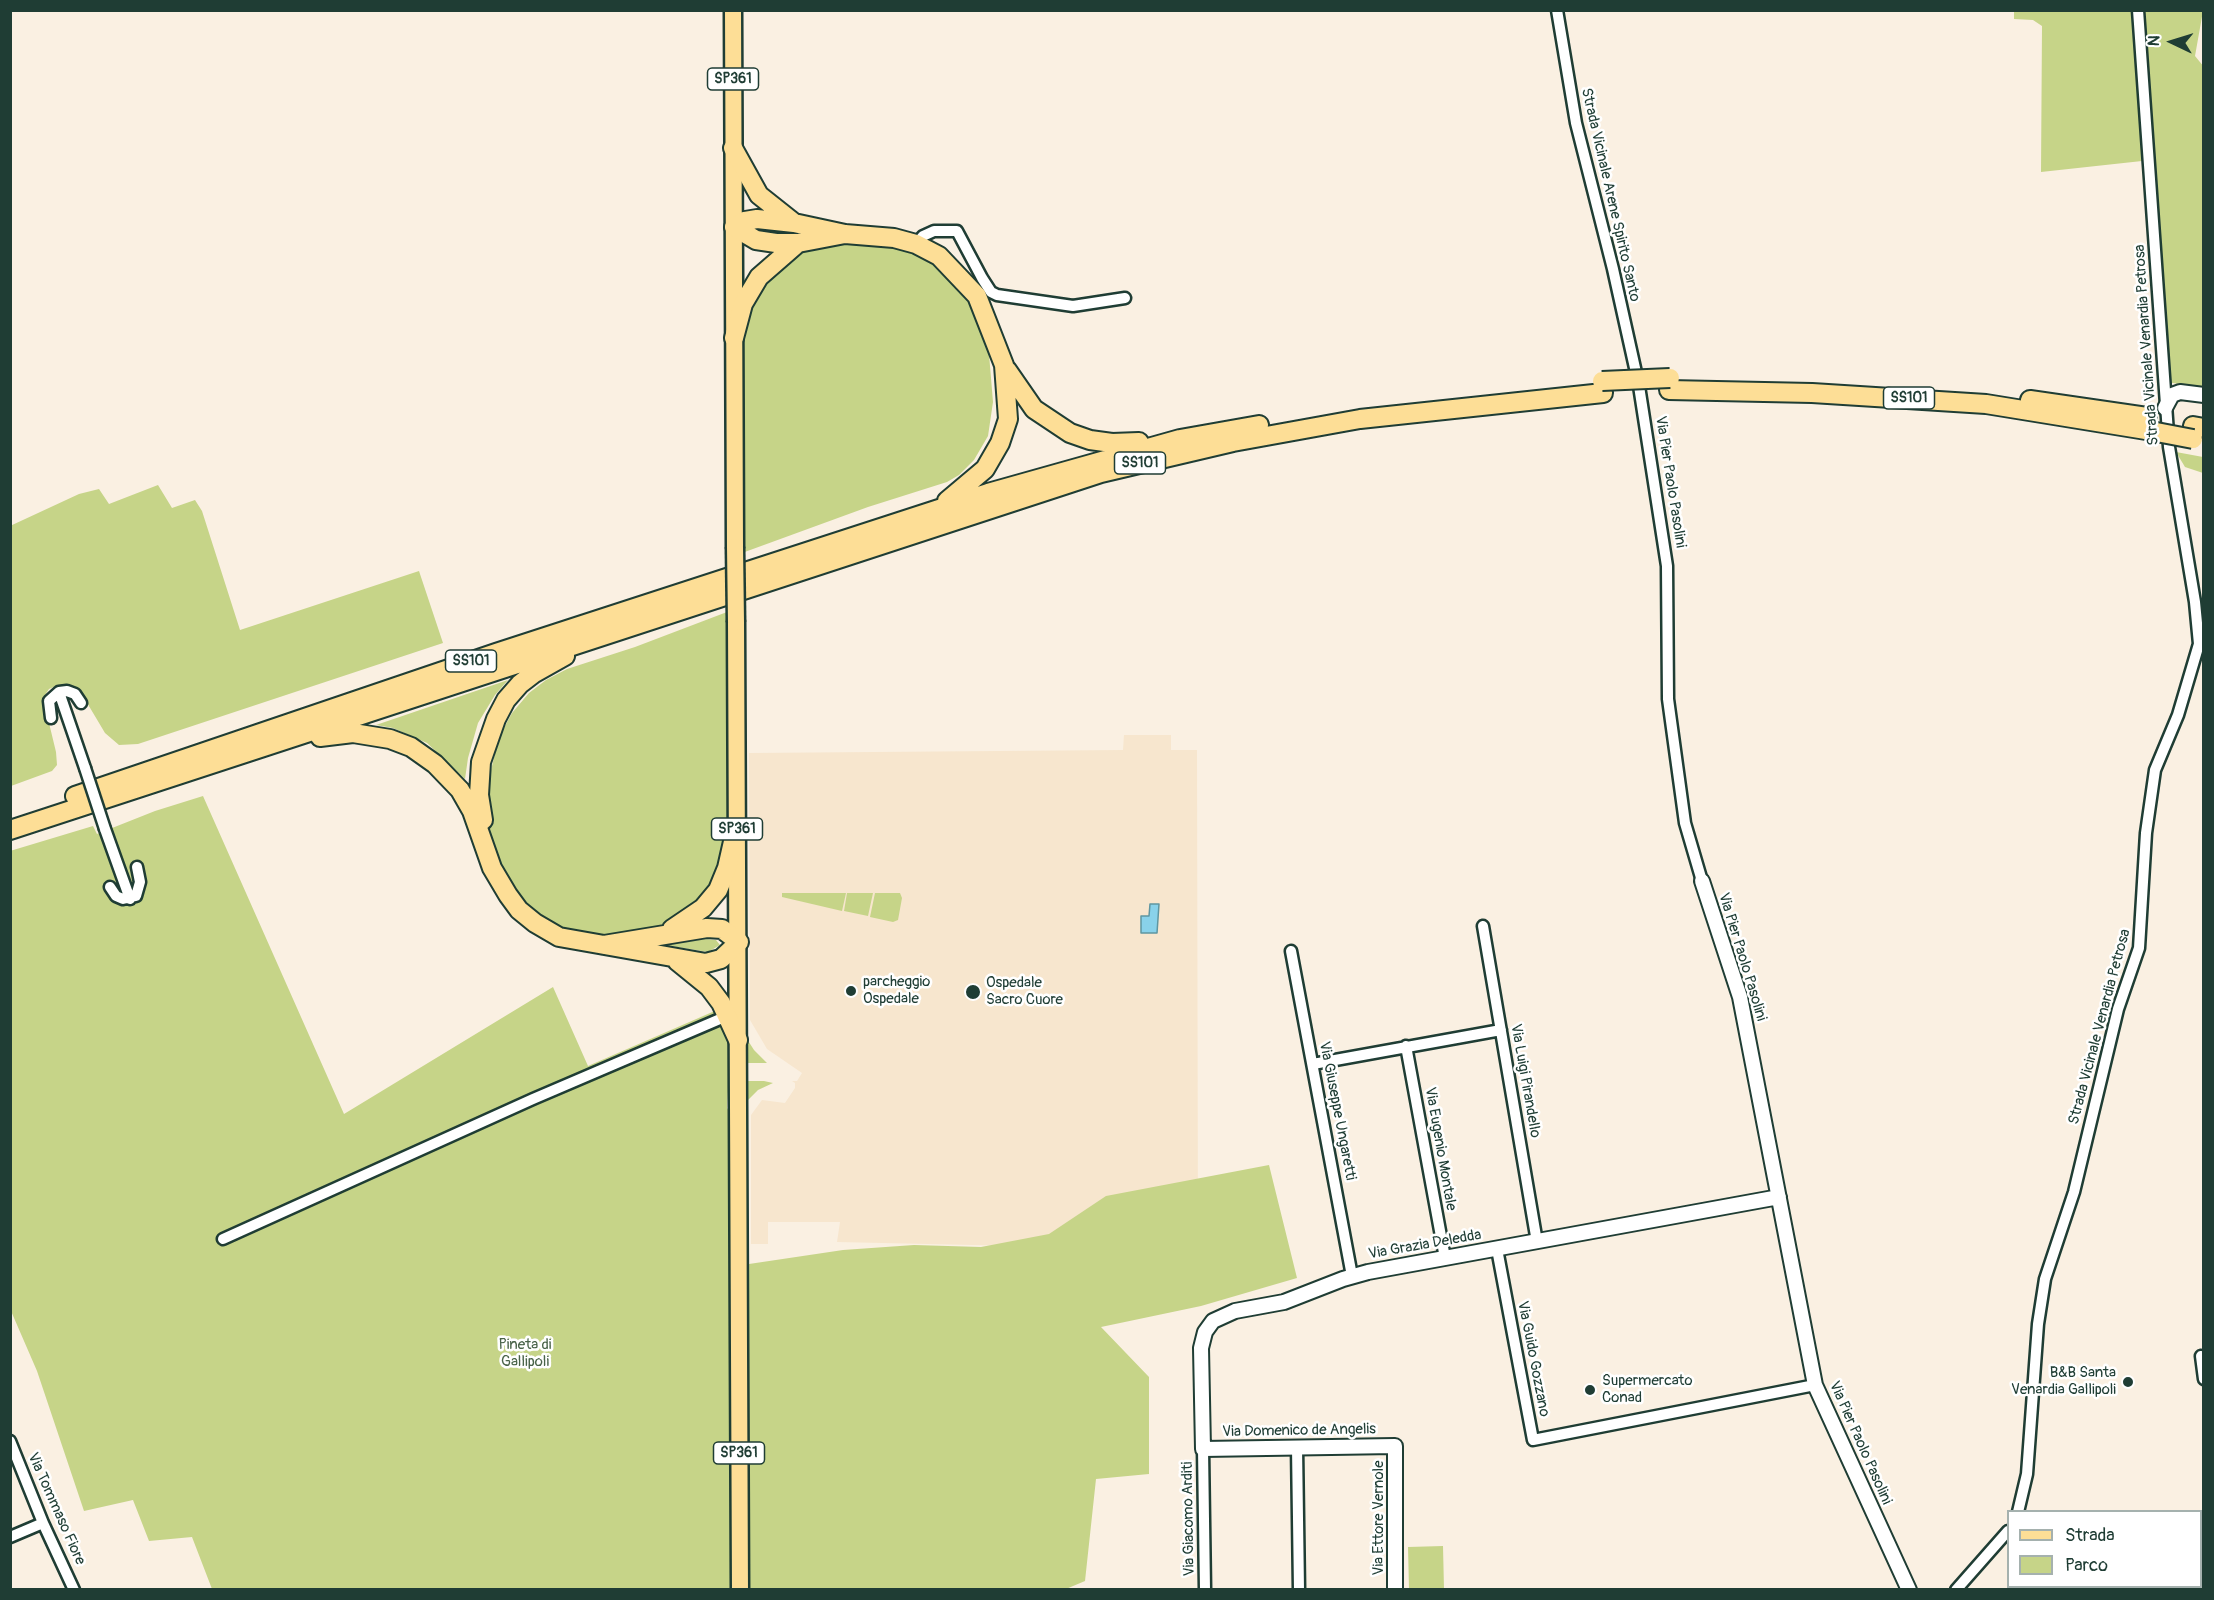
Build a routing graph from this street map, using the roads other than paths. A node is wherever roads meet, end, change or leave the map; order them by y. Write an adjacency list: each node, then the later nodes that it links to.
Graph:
1 (733, 10): 4 (main road, SP361)
2 (1557, 10): 13 (street, Strada Vicinale Arene Spirito Santo)
3 (2138, 10): 16 (street, Strada Vicinale Venardia Petrosa)
4 (733, 148): 5 (highway); 6 (main road, SP361)
5 (794, 223): 6 (highway); 7 (highway)
6 (734, 228): 8 (highway); 11 (main road, SP361)
7 (845, 234): 8 (highway); 9 (highway)
8 (798, 243): 11 (highway)
9 (916, 244): 10 (street); 12 (highway)
10 (1125, 298)
11 (734, 338): 26 (main road, SP361, bridge)
12 (1004, 365): 18 (highway); 19 (highway)
13 (1639, 386): 30 (street, Via Pier Paolo Pasolini)
14 (1603, 387): 17 (highway, SS101); 18 (highway, SS101); 20 (highway, SS101)
15 (2204, 395): 16 (street)
16 (2165, 408): 57 (street, Strada Vicinale Venardia Petrosa)
17 (2198, 433)
18 (1179, 439): 19 (highway, SS101)
19 (933, 511): 25 (highway, SS101)
20 (693, 606): 24 (highway, SS101); 29 (highway)
21 (58, 692): 22 (street); 23 (street); 32 (street, bridge)
22 (81, 703)
23 (51, 718)
24 (168, 779): 27 (highway, SS101); 29 (highway)
25 (10, 817)
26 (737, 824): 34 (highway); 35 (main road, SP361)
27 (10, 830)
28 (137, 867): 32 (street)
29 (499, 880): 36 (highway)
30 (1702, 881): 44 (street, Via Pier Paolo Pasolini)
31 (110, 887): 32 (street)
32 (130, 898)
33 (1483, 926): 40 (street, Via Luigi Pirandello)
34 (649, 938): 35 (highway); 36 (highway)
35 (739, 942): 38 (highway); 41 (main road, SP361)
36 (604, 945): 38 (highway)
37 (1291, 951): 43 (street, Via Giuseppe Ungaretti)
38 (671, 957): 39 (highway)
39 (727, 1016): 41 (highway); 45 (street)
40 (1501, 1030): 42 (street); 46 (street, Via Luigi Pirandello)
41 (738, 1040): 62 (main road, SP361)
42 (1407, 1046): 43 (street); 48 (street, Via Eugenio Montale)
43 (1313, 1064): 49 (street, Via Giuseppe Ungaretti)
44 (1779, 1197): 46 (street, Via Grazia Deledda); 52 (street, Via Pier Paolo Pasolini)
45 (224, 1239)
46 (1537, 1242): 47 (street, Via Grazia Deledda)
47 (1497, 1249): 48 (street, Via Grazia Deledda); 52 (street, Via Guido Gozzano)
48 (1445, 1258): 49 (street, Via Grazia Deledda)
49 (1352, 1276): 56 (street, Via Grazia Deledda)
50 (2201, 1356): 51 (street)
51 (2204, 1378)
52 (1815, 1385): 66 (street, Via Pier Paolo Pasolini)
53 (10, 1441): 58 (street, Via Tommaso Fiore)
54 (1395, 1446): 55 (street, Via Domenico de Angelis); 65 (street, Via Ettore Vernole)
55 (1297, 1448): 56 (street, Via Domenico de Angelis); 64 (street)
56 (1203, 1449): 63 (street, Via Giacomo Arditi)
57 (2018, 1510)
58 (43, 1523): 60 (street); 61 (street, Via Tommaso Fiore)
59 (2007, 1532): 67 (street)
60 (10, 1537)
61 (74, 1590)
62 (740, 1590)
63 (1205, 1590)
64 (1299, 1590)
65 (1395, 1590)
66 (1909, 1590)
67 (1956, 1590)

